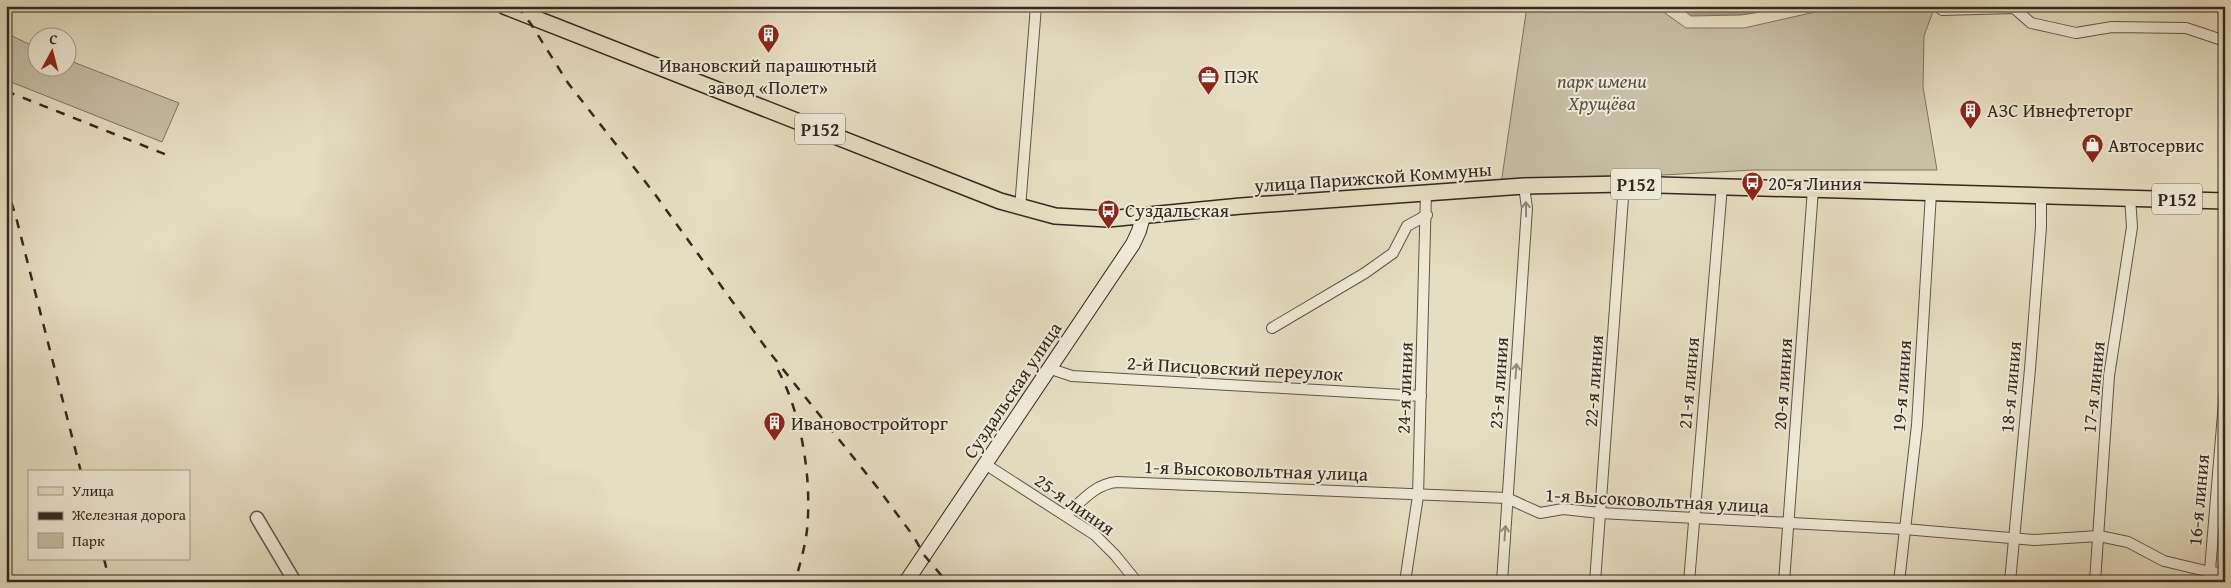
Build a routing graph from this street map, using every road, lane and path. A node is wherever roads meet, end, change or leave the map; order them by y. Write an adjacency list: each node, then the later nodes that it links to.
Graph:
1 (504, 6): 14 (main road, улица Парижской Коммуны / Р152)
2 (1036, 6): 14 (street)
3 (1942, 10): 4 (street)
4 (2225, 41)
5 (1624, 184): 6 (main road, улица Парижской Коммуны / Р152); 7 (main road, улица Парижской Коммуны / Р152); 25 (street, 22-я линия)
6 (1524, 186): 10 (main road, улица Парижской Коммуны / Р152); 24 (street, 23-я линия, one-way to 6)
7 (1722, 186): 8 (main road, улица Парижской Коммуны / Р152); 28 (street, 21-я линия)
8 (1813, 190): 9 (main road, улица Парижской Коммуны / Р152); 29 (street, 20-я линия)
9 (1930, 193): 11 (main road, улица Парижской Коммуны / Р152); 30 (street, 19-я линия)
10 (1426, 194): 15 (street, 24-я линия); 16 (main road, улица Парижской Коммуны / Р152)
11 (2041, 195): 12 (main road, улица Парижской Коммуны / Р152); 32 (street, 18-я линия)
12 (2130, 196): 13 (main road, улица Парижской Коммуны / Р152); 31 (street, 17-я линия)
13 (2225, 201)
14 (1020, 208): 16 (main road, улица Парижской Коммуны / Р152)
15 (1427, 215): 17 (street); 21 (street, 24-я линия)
16 (1143, 216): 18 (main road, Суздальская улица)
17 (1272, 328)
18 (1048, 368): 21 (street, 2-й Писцовский переулок); 22 (main road, Суздальская улица)
19 (2225, 390): 20 (street, 16-я линия)
20 (2224, 395): 34 (street, 16-я линия)
21 (1421, 396): 23 (street, 24-я линия)
22 (985, 464): 26 (street, 25-я линия); 36 (main road, Суздальская улица)
23 (1418, 496): 24 (street, 1-я Высоковольтная улица); 26 (street, 1-я Высоковольтная улица); 38 (street, 24-я линия)
24 (1507, 498): 25 (street, 1-я Высоковольтная улица); 39 (street, 23-я линия, one-way to 24)
25 (1600, 513): 28 (street, 1-я Высоковольтная улица); 40 (street, 22-я линия)
26 (1066, 515): 37 (street, 25-я линия)
27 (257, 518): 35 (street)
28 (1694, 518): 29 (street, 1-я Высоковольтная улица); 41 (street, 21-я линия)
29 (1789, 524): 30 (street, 1-я Высоковольтная улица); 42 (street, 20-я линия)
30 (1904, 529): 32 (street, 1-я Высоковольтная улица); 43 (street, 19-я линия)
31 (2099, 536): 32 (street, 1-я Высоковольтная улица); 34 (street, 1-я Высоковольтная улица); 45 (street, 17-я линия)
32 (2014, 538): 44 (street, 18-я линия)
33 (2225, 573): 34 (street, 1-я Высоковольтная улица)
34 (2209, 577)
35 (295, 582)
36 (906, 582)
37 (1137, 582)
38 (1404, 582)
39 (1502, 582)
40 (1595, 582)
41 (1689, 582)
42 (1784, 582)
43 (1899, 582)
44 (2010, 582)
45 (2095, 582)

